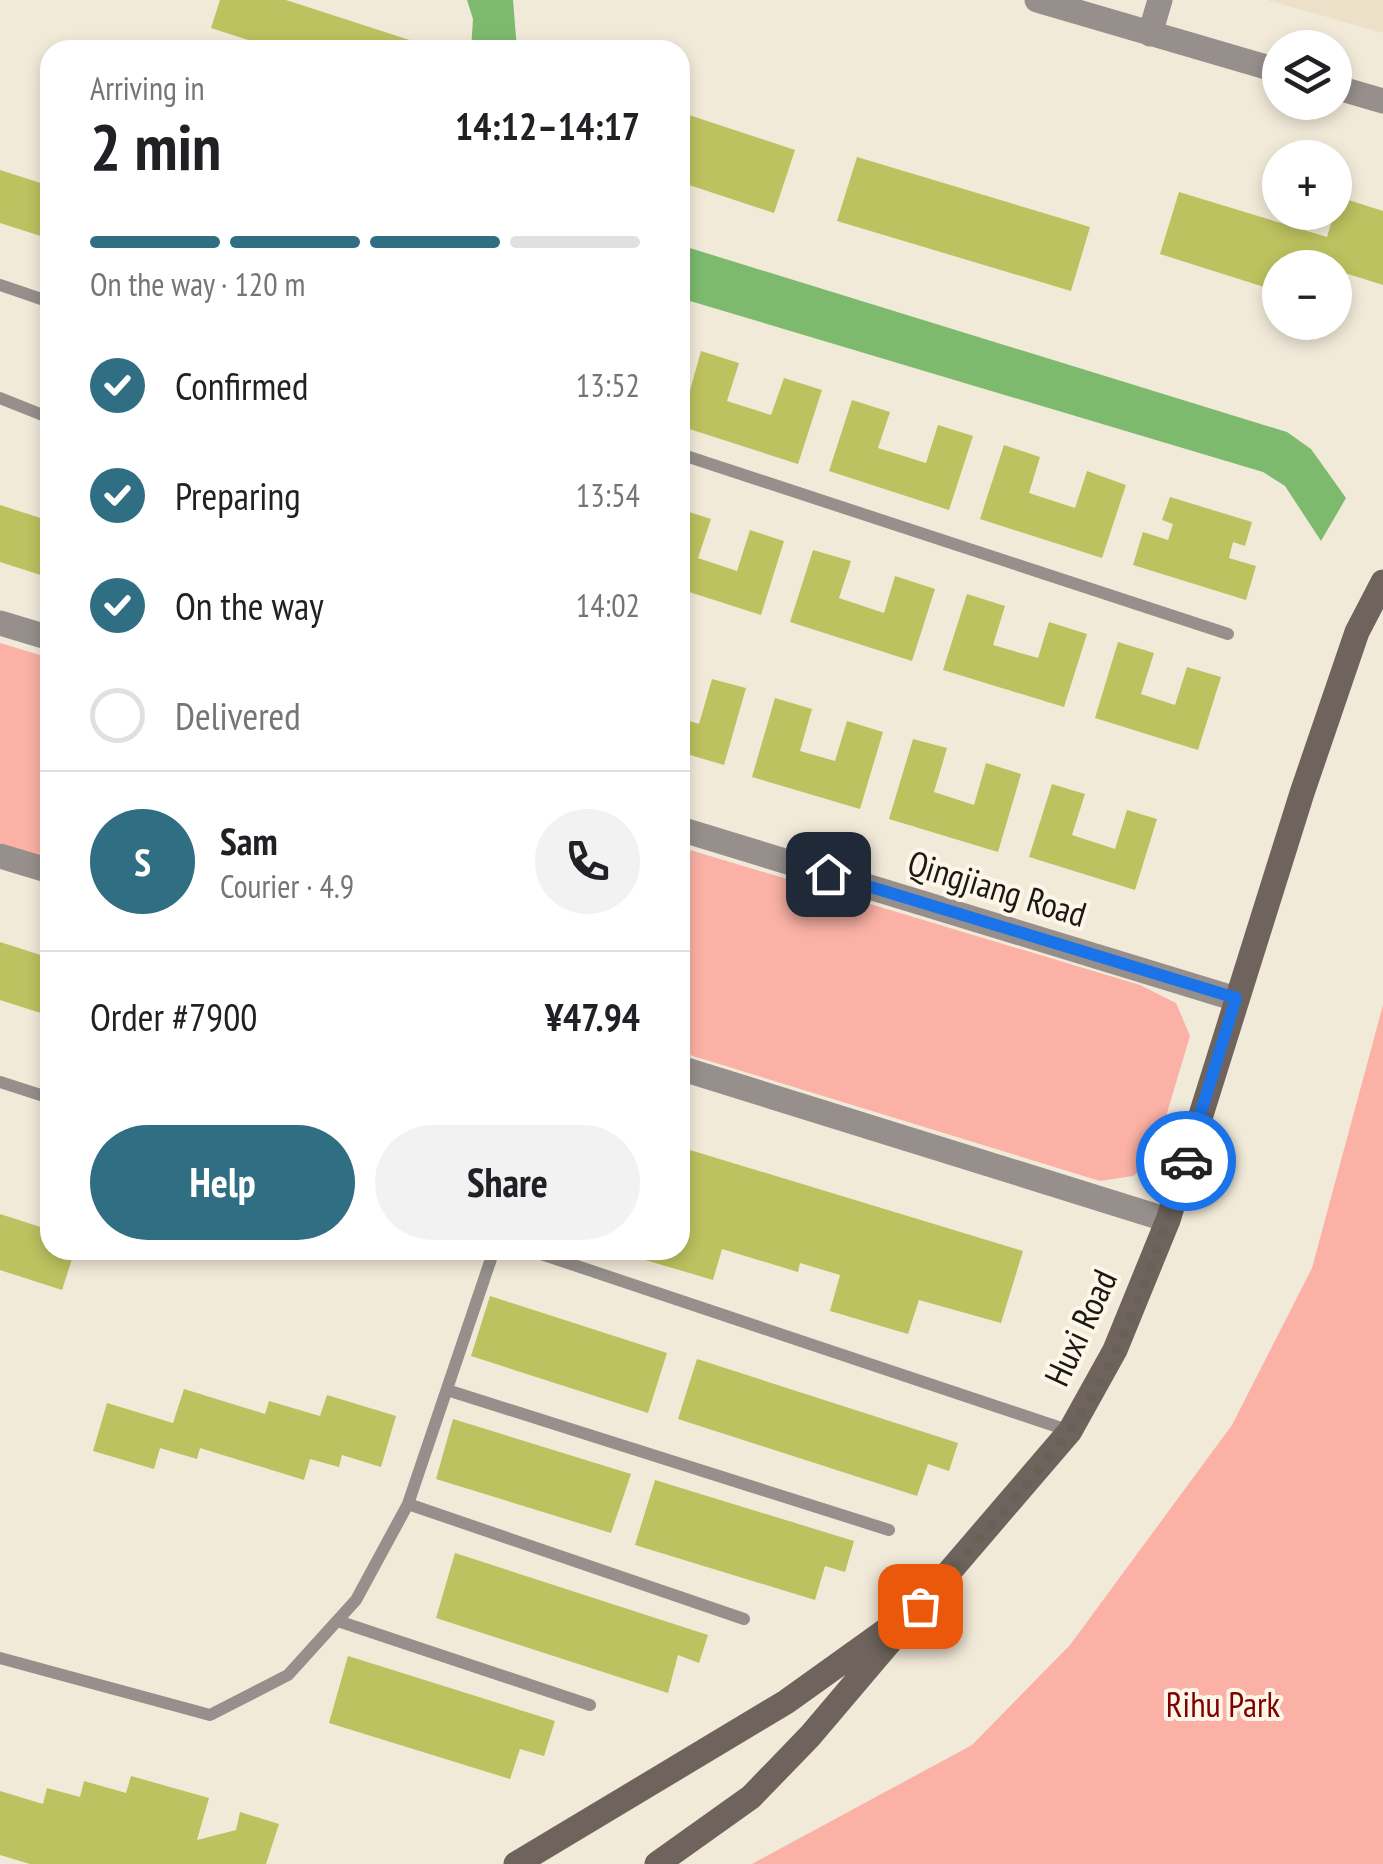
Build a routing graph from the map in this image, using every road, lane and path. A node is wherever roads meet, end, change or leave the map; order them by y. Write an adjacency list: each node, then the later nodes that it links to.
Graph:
1 (1037, 0): 3 (street)
2 (1160, 0): 3 (street)
3 (1150, 34): 4 (street)
4 (1262, 67)
5 (1352, 93): 6 (street)
6 (1383, 102)
7 (0, 285): 8 (lane)
8 (40, 299)
9 (0, 398): 10 (lane)
10 (40, 414)
11 (690, 457): 14 (lane)
12 (1383, 582): 19 (main road, Huxi Road)
13 (0, 623): 15 (street)
14 (1228, 634)
15 (40, 635)
16 (690, 833): 19 (street, Qingjiang Road)
17 (0, 856): 18 (street)
18 (40, 869)
19 (1236, 998): 23 (main road, Huxi Road)
20 (690, 1071): 23 (street)
21 (0, 1082): 22 (lane)
22 (40, 1095)
23 (1168, 1220): 27 (main road, Huxi Road)
24 (491, 1260): 26 (lane)
25 (560, 1260): 27 (lane)
26 (446, 1390): 28 (lane); 29 (lane)
27 (1070, 1431): 30 (main road, Huxi Road)
28 (408, 1504): 31 (lane); 32 (lane)
29 (889, 1530)
30 (920, 1606): 35 (main road, Huxi Road); 36 (main road)
31 (338, 1620): 33 (lane); 34 (lane)
32 (744, 1620)
33 (0, 1658)
34 (590, 1705)
35 (516, 1864)
36 (657, 1864)

